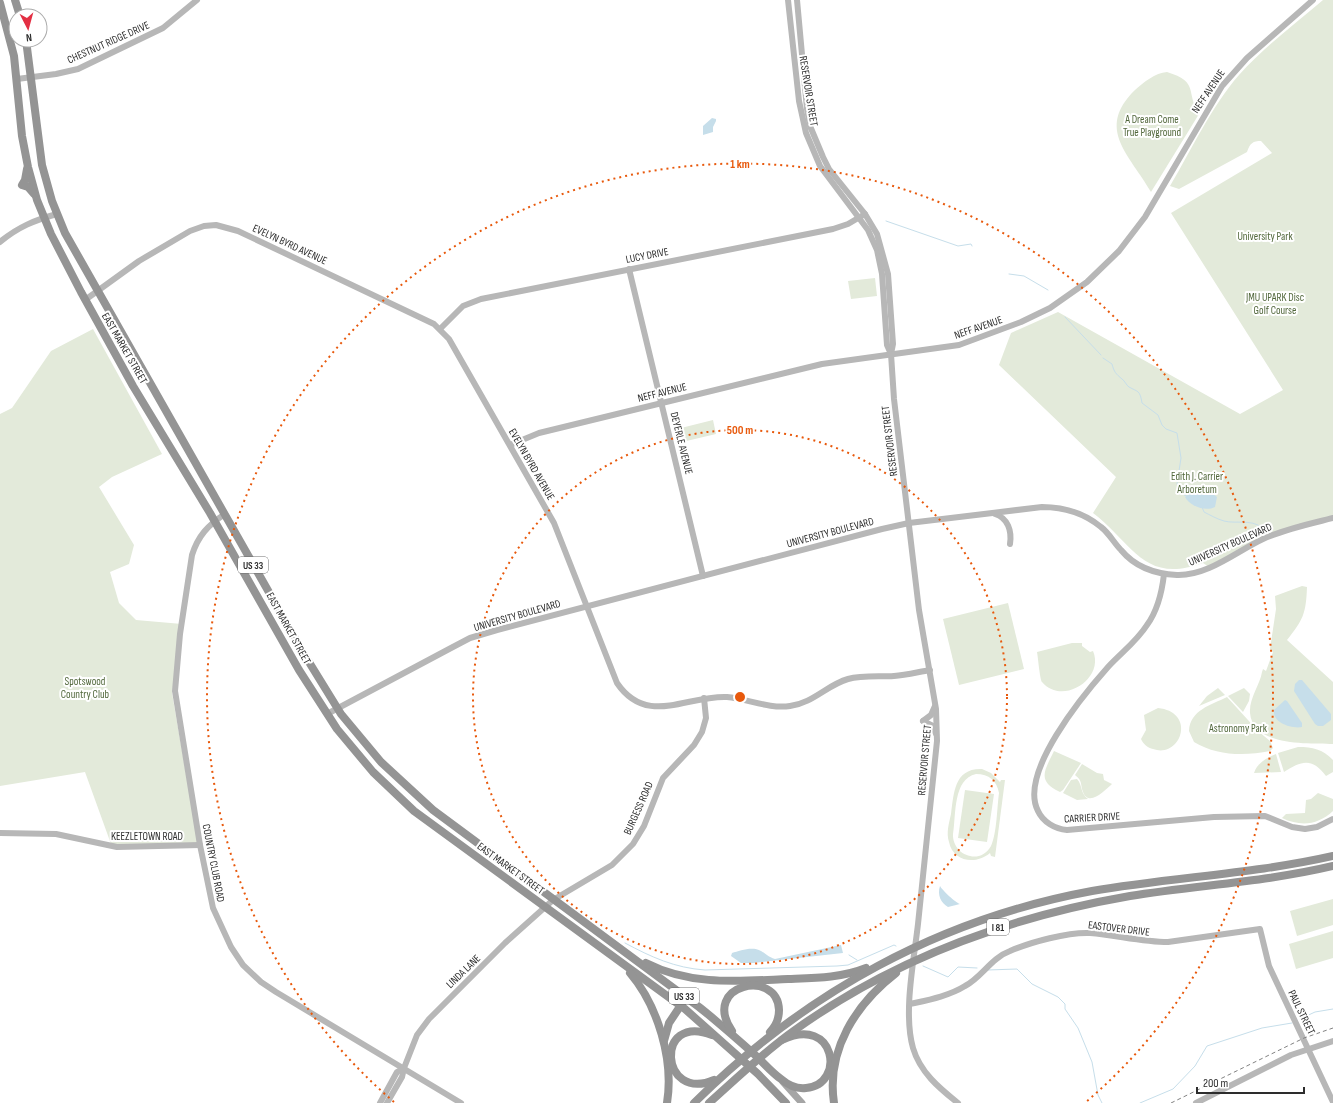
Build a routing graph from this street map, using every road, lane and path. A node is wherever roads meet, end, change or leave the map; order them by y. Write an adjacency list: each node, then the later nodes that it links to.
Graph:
1 (197, 0): 7 (street, CHESTNUT RIDGE DRIVE)
2 (788, 0): 12 (street, RESERVOIR STREET)
3 (796, 0): 10 (street, RESERVOIR STREET)
4 (1313, 0): 18 (street, NEFF AVENUE)
5 (0, 3): 8 (highway, EAST MARKET STREET / US 33)
6 (27, 48): 7 (highway, EAST MARKET STREET / US 33)
7 (31, 77): 8 (street, CHESTNUT RIDGE DRIVE); 9 (highway, EAST MARKET STREET / US 33)
8 (17, 79): 11 (highway, EAST MARKET STREET / US 33)
9 (57, 214): 11 (street); 15 (highway, EAST MARKET STREET / US 33)
10 (865, 214): 12 (street, LUCY DRIVE); 18 (street, RESERVOIR STREET)
11 (44, 218): 13 (street); 16 (highway, EAST MARKET STREET / US 33)
12 (857, 218): 14 (street, LUCY DRIVE); 18 (street, RESERVOIR STREET)
13 (0, 242)
14 (629, 269): 17 (street, LUCY DRIVE); 19 (street, DEYERLE AVENUE)
15 (97, 291): 16 (street, EVELYN BYRD AVENUE); 17 (street, EVELYN BYRD AVENUE); 22 (highway, EAST MARKET STREET / US 33)
16 (85, 300): 24 (highway, EAST MARKET STREET / US 33)
17 (440, 329): 20 (street, EVELYN BYRD AVENUE)
18 (891, 354): 19 (street, NEFF AVENUE); 25 (street, RESERVOIR STREET)
19 (662, 403): 20 (street, NEFF AVENUE); 29 (street, DEYERLE AVENUE)
20 (510, 445): 30 (street, EVELYN BYRD AVENUE)
21 (993, 513): 25 (street, UNIVERSITY BOULEVARD); 26 (street); 28 (street, UNIVERSITY BOULEVARD)
22 (225, 514): 24 (street, COUNTRY CLUB ROAD); 31 (highway, EAST MARKET STREET / US 33)
23 (1333, 518): 28 (street, UNIVERSITY BOULEVARD)
24 (214, 521): 27 (highway, EAST MARKET STREET / US 33); 45 (street, COUNTRY CLUB ROAD)
25 (909, 523): 29 (street, UNIVERSITY BOULEVARD); 34 (street, RESERVOIR STREET)
26 (1010, 544)
27 (245, 574): 31 (highway); 32 (highway, EAST MARKET STREET / US 33)
28 (1164, 574): 40 (street, CARRIER DRIVE)
29 (703, 576): 30 (street, UNIVERSITY BOULEVARD)
30 (587, 606): 35 (street, EVELYN BYRD AVENUE); 37 (street, UNIVERSITY BOULEVARD)
31 (289, 626): 33 (highway, EAST MARKET STREET / US 33)
32 (277, 629): 33 (highway); 38 (highway, EAST MARKET STREET / US 33)
33 (294, 635): 37 (highway, EAST MARKET STREET / US 33)
34 (930, 670): 35 (street, EVELYN BYRD AVENUE); 36 (street, RESERVOIR STREET)
35 (704, 698): 49 (street, BURGESS ROAD)
36 (935, 700): 39 (street, RESERVOIR STREET); 39 (street)
37 (338, 709): 38 (street, UNIVERSITY BOULEVARD); 42 (highway, EAST MARKET STREET / US 33)
38 (327, 714): 41 (highway, EAST MARKET STREET / US 33)
39 (937, 739): 56 (street, RESERVOIR STREET)
40 (1333, 819)
41 (430, 822): 42 (highway); 44 (highway, EAST MARKET STREET / US 33)
42 (458, 830): 46 (highway, EAST MARKET STREET / US 33)
43 (0, 833): 45 (street, KEEZLETOWN ROAD)
44 (452, 839): 46 (highway); 50 (highway, EAST MARKET STREET / US 33)
45 (200, 845): 68 (street, COUNTRY CLUB ROAD)
46 (479, 845): 49 (highway, EAST MARKET STREET / US 33)
47 (1333, 856): 53 (highway, I 81)
48 (1333, 866): 54 (highway, I 81)
49 (553, 900): 50 (street, LINDA LANE); 52 (highway, EAST MARKET STREET / US 33)
50 (545, 907): 55 (highway, EAST MARKET STREET / US 33); 68 (street, LINDA LANE)
51 (1260, 929): 58 (street, EASTOVER DRIVE); 67 (street, PAUL STREET)
52 (623, 950): 53 (highway); 57 (highway, EAST MARKET STREET / US 33)
53 (900, 954): 65 (highway, I 81)
54 (906, 965): 63 (highway, I 81); 71 (highway)
55 (625, 966): 60 (highway, EAST MARKET STREET / US 33); 66 (highway)
56 (910, 995): 58 (street); 59 (street, RESERVOIR STREET)
57 (686, 998): 60 (highway); 62 (highway, EAST MARKET STREET / US 33)
58 (920, 1002): 59 (street, EASTOVER DRIVE)
59 (910, 1004): 81 (street, RESERVOIR STREET)
60 (680, 1006): 61 (highway, EAST MARKET STREET / US 33); 66 (highway)
61 (718, 1037): 69 (highway); 79 (highway, EAST MARKET STREET / US 33)
62 (737, 1038): 65 (highway); 70 (highway, EAST MARKET STREET / US 33)
63 (782, 1040): 70 (highway); 78 (highway, I 81)
64 (1333, 1042): 67 (street)
65 (759, 1044): 69 (highway, I 81)
66 (663, 1046): 76 (highway)
67 (1309, 1049): 72 (street, PAUL STREET); 82 (street)
68 (404, 1068): 73 (street, LINDA LANE); 74 (street, LINDA LANE); 75 (street, COUNTRY CLUB ROAD)
69 (722, 1076): 77 (highway, I 81)
70 (781, 1079): 80 (main road, EAST MARKET STREET / US 33)
71 (832, 1101)
72 (1333, 1102)
73 (380, 1103)
74 (387, 1103)
75 (461, 1103)
76 (667, 1103)
77 (694, 1103)
78 (709, 1103)
79 (786, 1103)
80 (802, 1103)
81 (958, 1103)
82 (1196, 1103)

